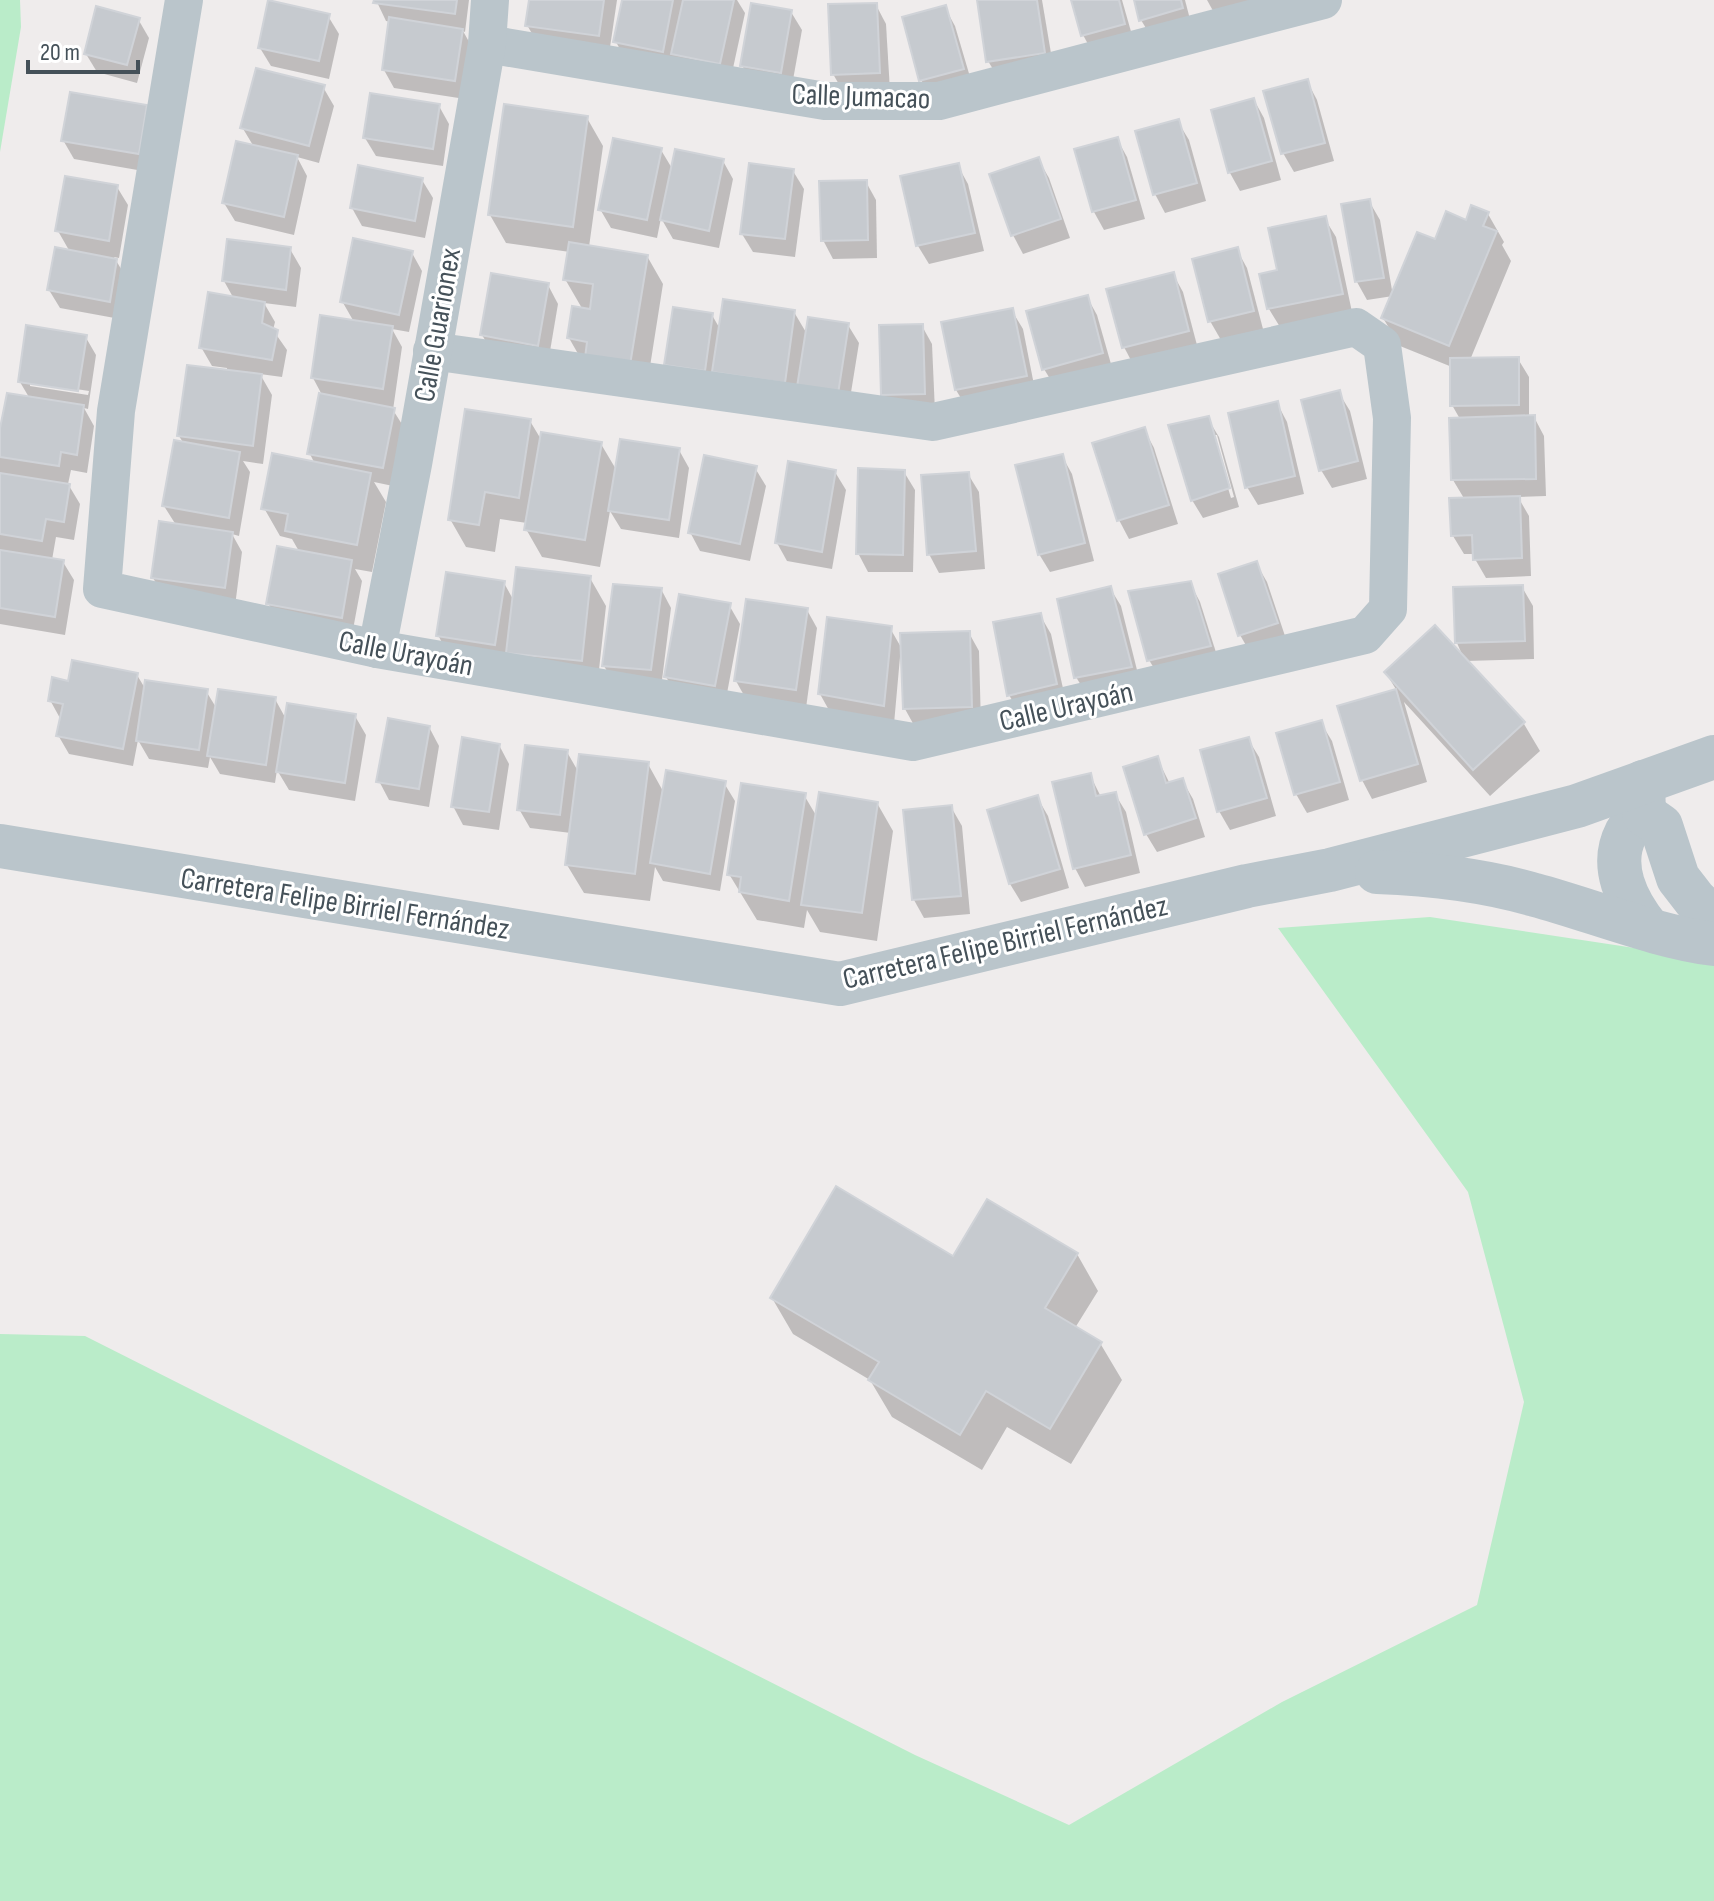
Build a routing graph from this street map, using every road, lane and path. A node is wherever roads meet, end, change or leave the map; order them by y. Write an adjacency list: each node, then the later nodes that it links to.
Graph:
1 (184, 0): 6 (street, Calle Urayoán)
2 (490, 0): 4 (street, Calle Guarionex)
3 (1323, 0): 4 (street, Calle Jumacao)
4 (487, 44): 5 (street, Calle Guarionex)
5 (432, 351): 6 (street, Calle Guarionex); 6 (street, Calle Urayoán)
6 (377, 649)
7 (1714, 757): 8 (street, Carretera Felipe Birriel Fernández)
8 (1644, 798): 10 (street, Carretera Felipe Birriel Fernández); 11 (street); 12 (street)
9 (0, 846): 10 (street, Carretera Felipe Birriel Fernández)
10 (1330, 870): 12 (street)
11 (1714, 917)
12 (1648, 928): 13 (street)
13 (1714, 944)

